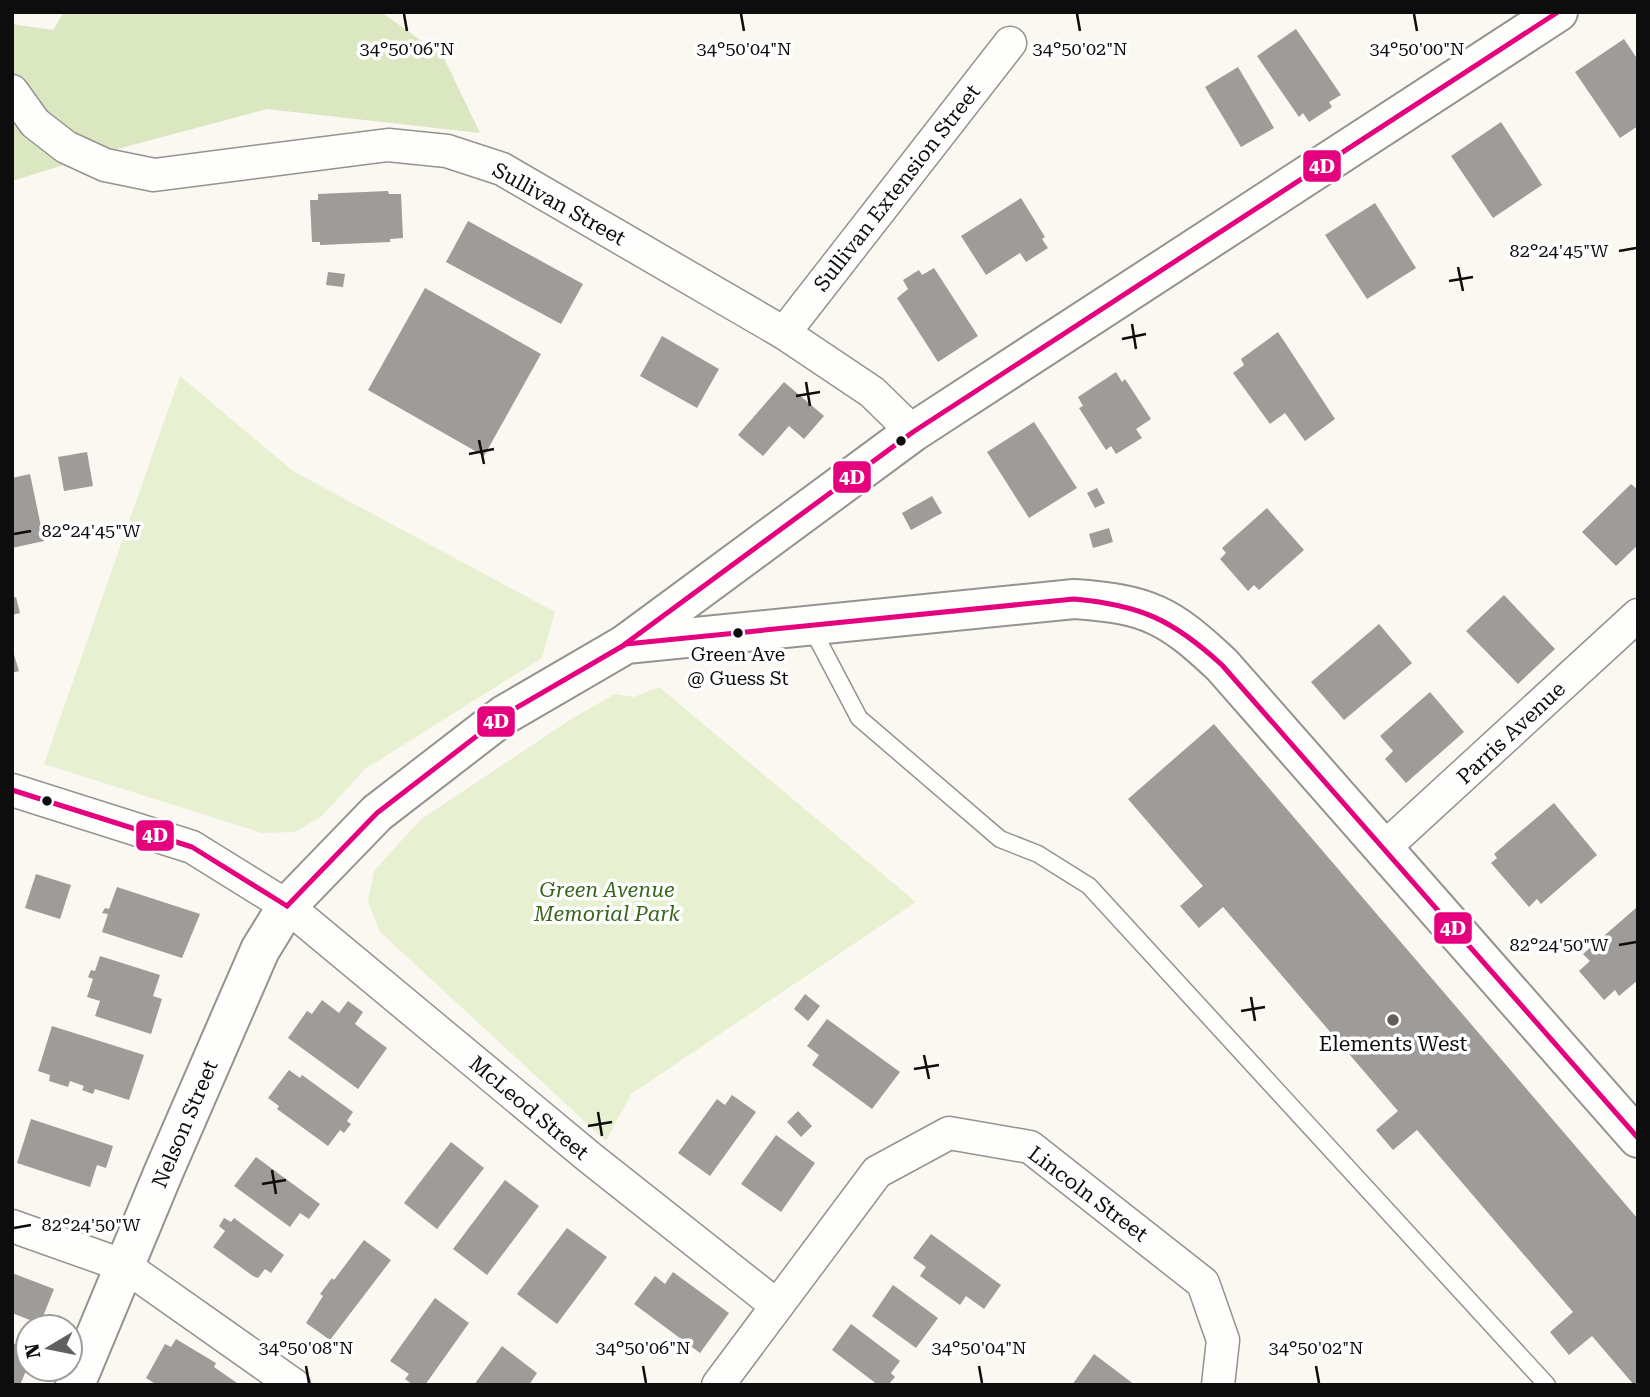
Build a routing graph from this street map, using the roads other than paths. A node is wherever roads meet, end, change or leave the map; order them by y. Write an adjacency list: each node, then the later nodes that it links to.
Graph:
1 (1558, 12): 5 (street, Nelson Street)
2 (1010, 43): 4 (street, Sullivan Extension Street)
3 (12, 90): 4 (street, Sullivan Street)
4 (784, 333): 5 (street, Sullivan Street)
5 (913, 432): 8 (street, Nelson Street)
6 (1638, 615): 10 (street, Parris Avenue)
7 (810, 625): 8 (street); 10 (street); 20 (lane)
8 (626, 644): 11 (street, Nelson Street)
9 (12, 790): 11 (street, McLeod Street)
10 (1382, 849): 12 (street)
11 (287, 906): 14 (street, Nelson Street); 15 (street, McLeod Street)
12 (1638, 1138)
13 (12, 1226): 14 (street)
14 (125, 1266): 16 (street, Nelson Street); 17 (street)
15 (776, 1305): 18 (street, Lincoln Street); 19 (street, Lincoln Street)
16 (75, 1385)
17 (294, 1385)
18 (718, 1385)
19 (1218, 1385)
20 (1547, 1385)

